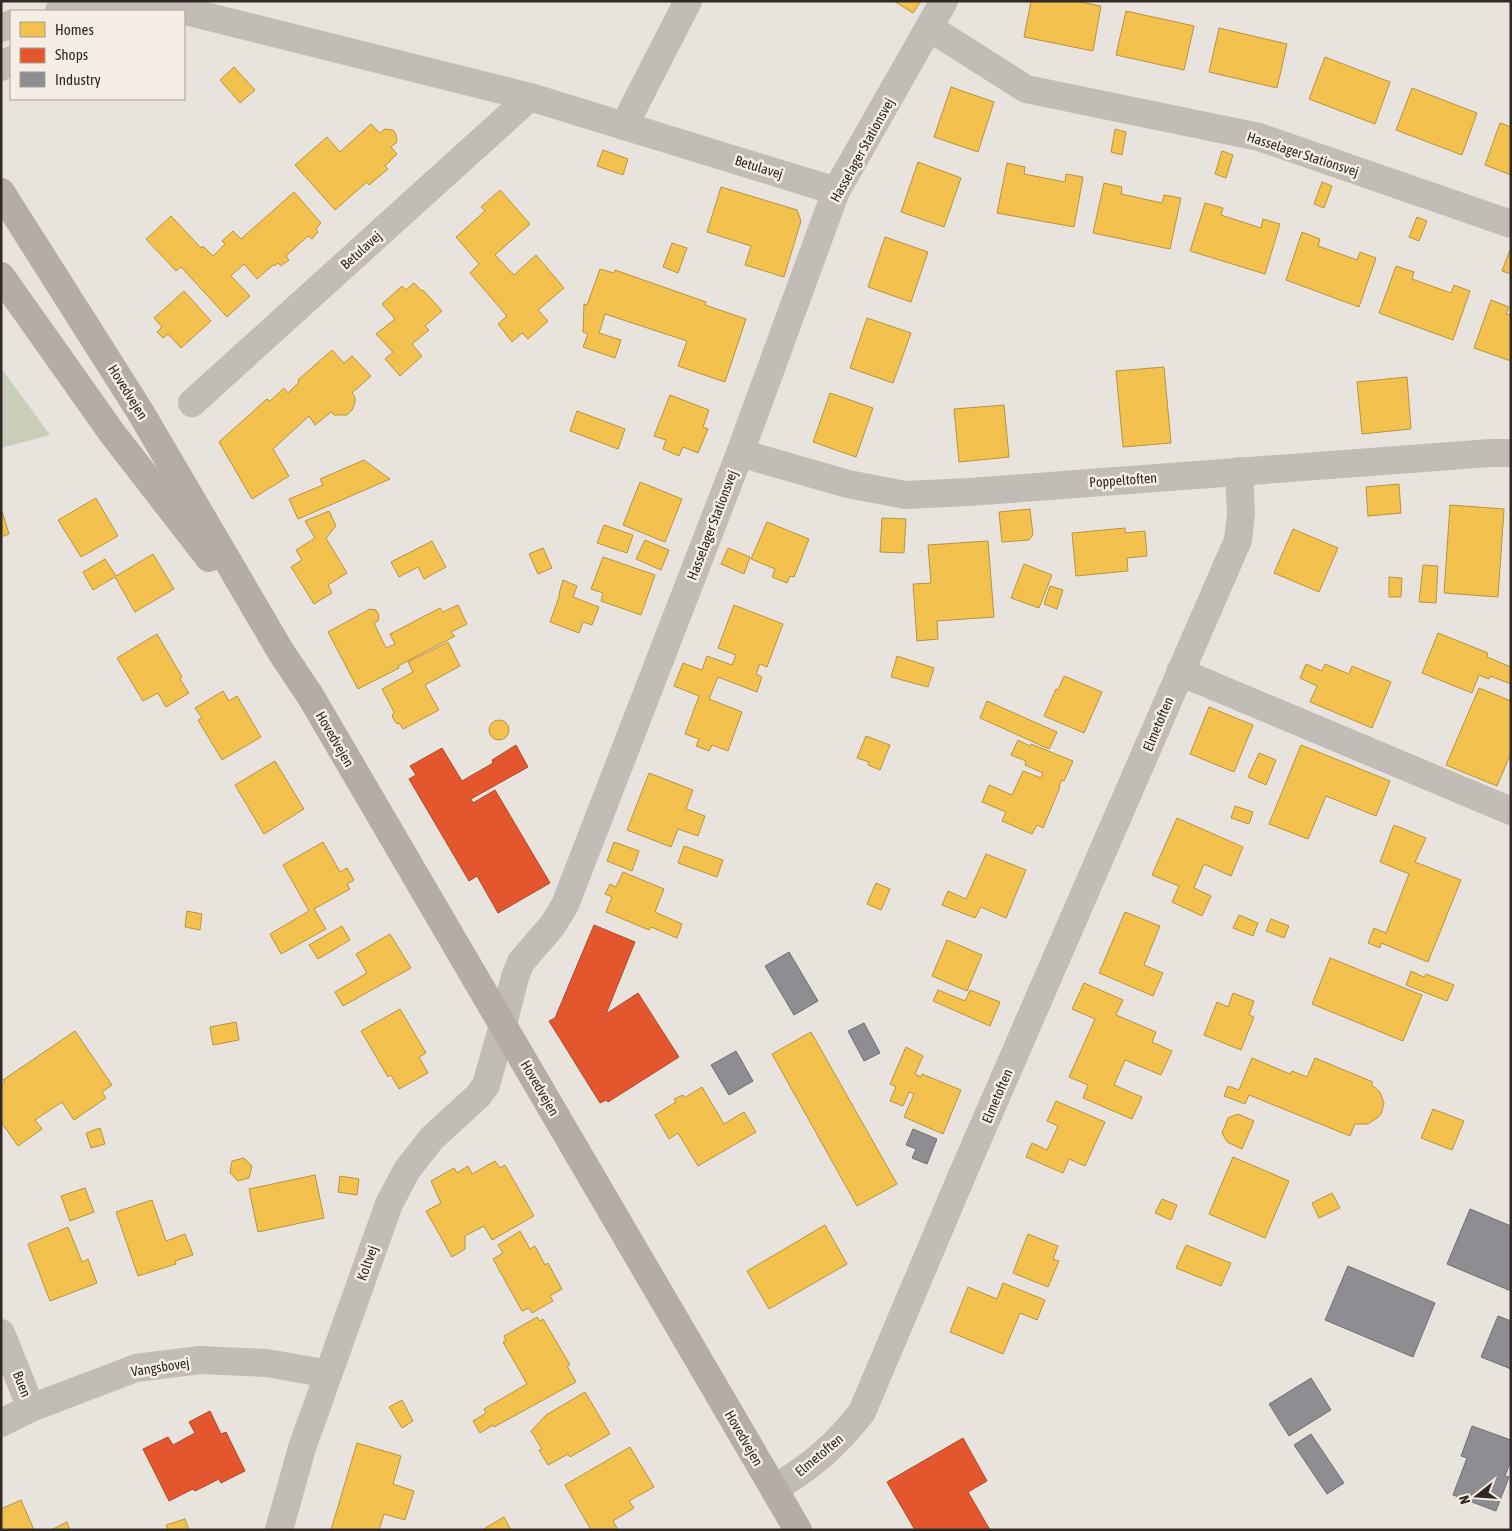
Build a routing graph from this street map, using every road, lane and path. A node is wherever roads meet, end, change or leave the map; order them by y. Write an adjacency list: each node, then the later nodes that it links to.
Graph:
1 (688, 1): 8 (street)
2 (944, 1): 6 (street, Hasselager Stationsvej)
3 (96, 10): 4 (street, Betulavej)
4 (181, 10)
5 (185, 11): 7 (street, Betulavej)
6 (930, 28): 9 (street, Hasselager Stationsvej); 11 (street, Hasselager Stationsvej)
7 (530, 96): 8 (street, Betulavej); 13 (street, Betulavej)
8 (624, 126): 9 (street, Betulavej)
9 (836, 191): 14 (street, Hasselager Stationsvej)
10 (1, 192): 17 (main road, Hovedvejen)
11 (1511, 224)
12 (1, 276): 17 (main road, Hovedvejen)
13 (192, 403)
14 (740, 453): 16 (street, Poppeltoften); 20 (street, Hasselager Stationsvej)
15 (1511, 453): 16 (street, Poppeltoften)
16 (1240, 471): 18 (street, Elmetoften)
17 (278, 648): 20 (main road, Hovedvejen)
18 (1180, 672): 19 (street); 25 (street, Elmetoften)
19 (1511, 811)
20 (503, 1024): 22 (street, Koltvej); 25 (main road, Hovedvejen)
21 (1, 1333): 23 (street, Buen)
22 (328, 1374): 23 (street, Vangsbovej); 26 (street, Koltvej)
23 (31, 1408): 24 (street, Vangsbovej)
24 (1, 1423)
25 (774, 1489): 27 (main road, Hovedvejen)
26 (279, 1530)
27 (798, 1530)

